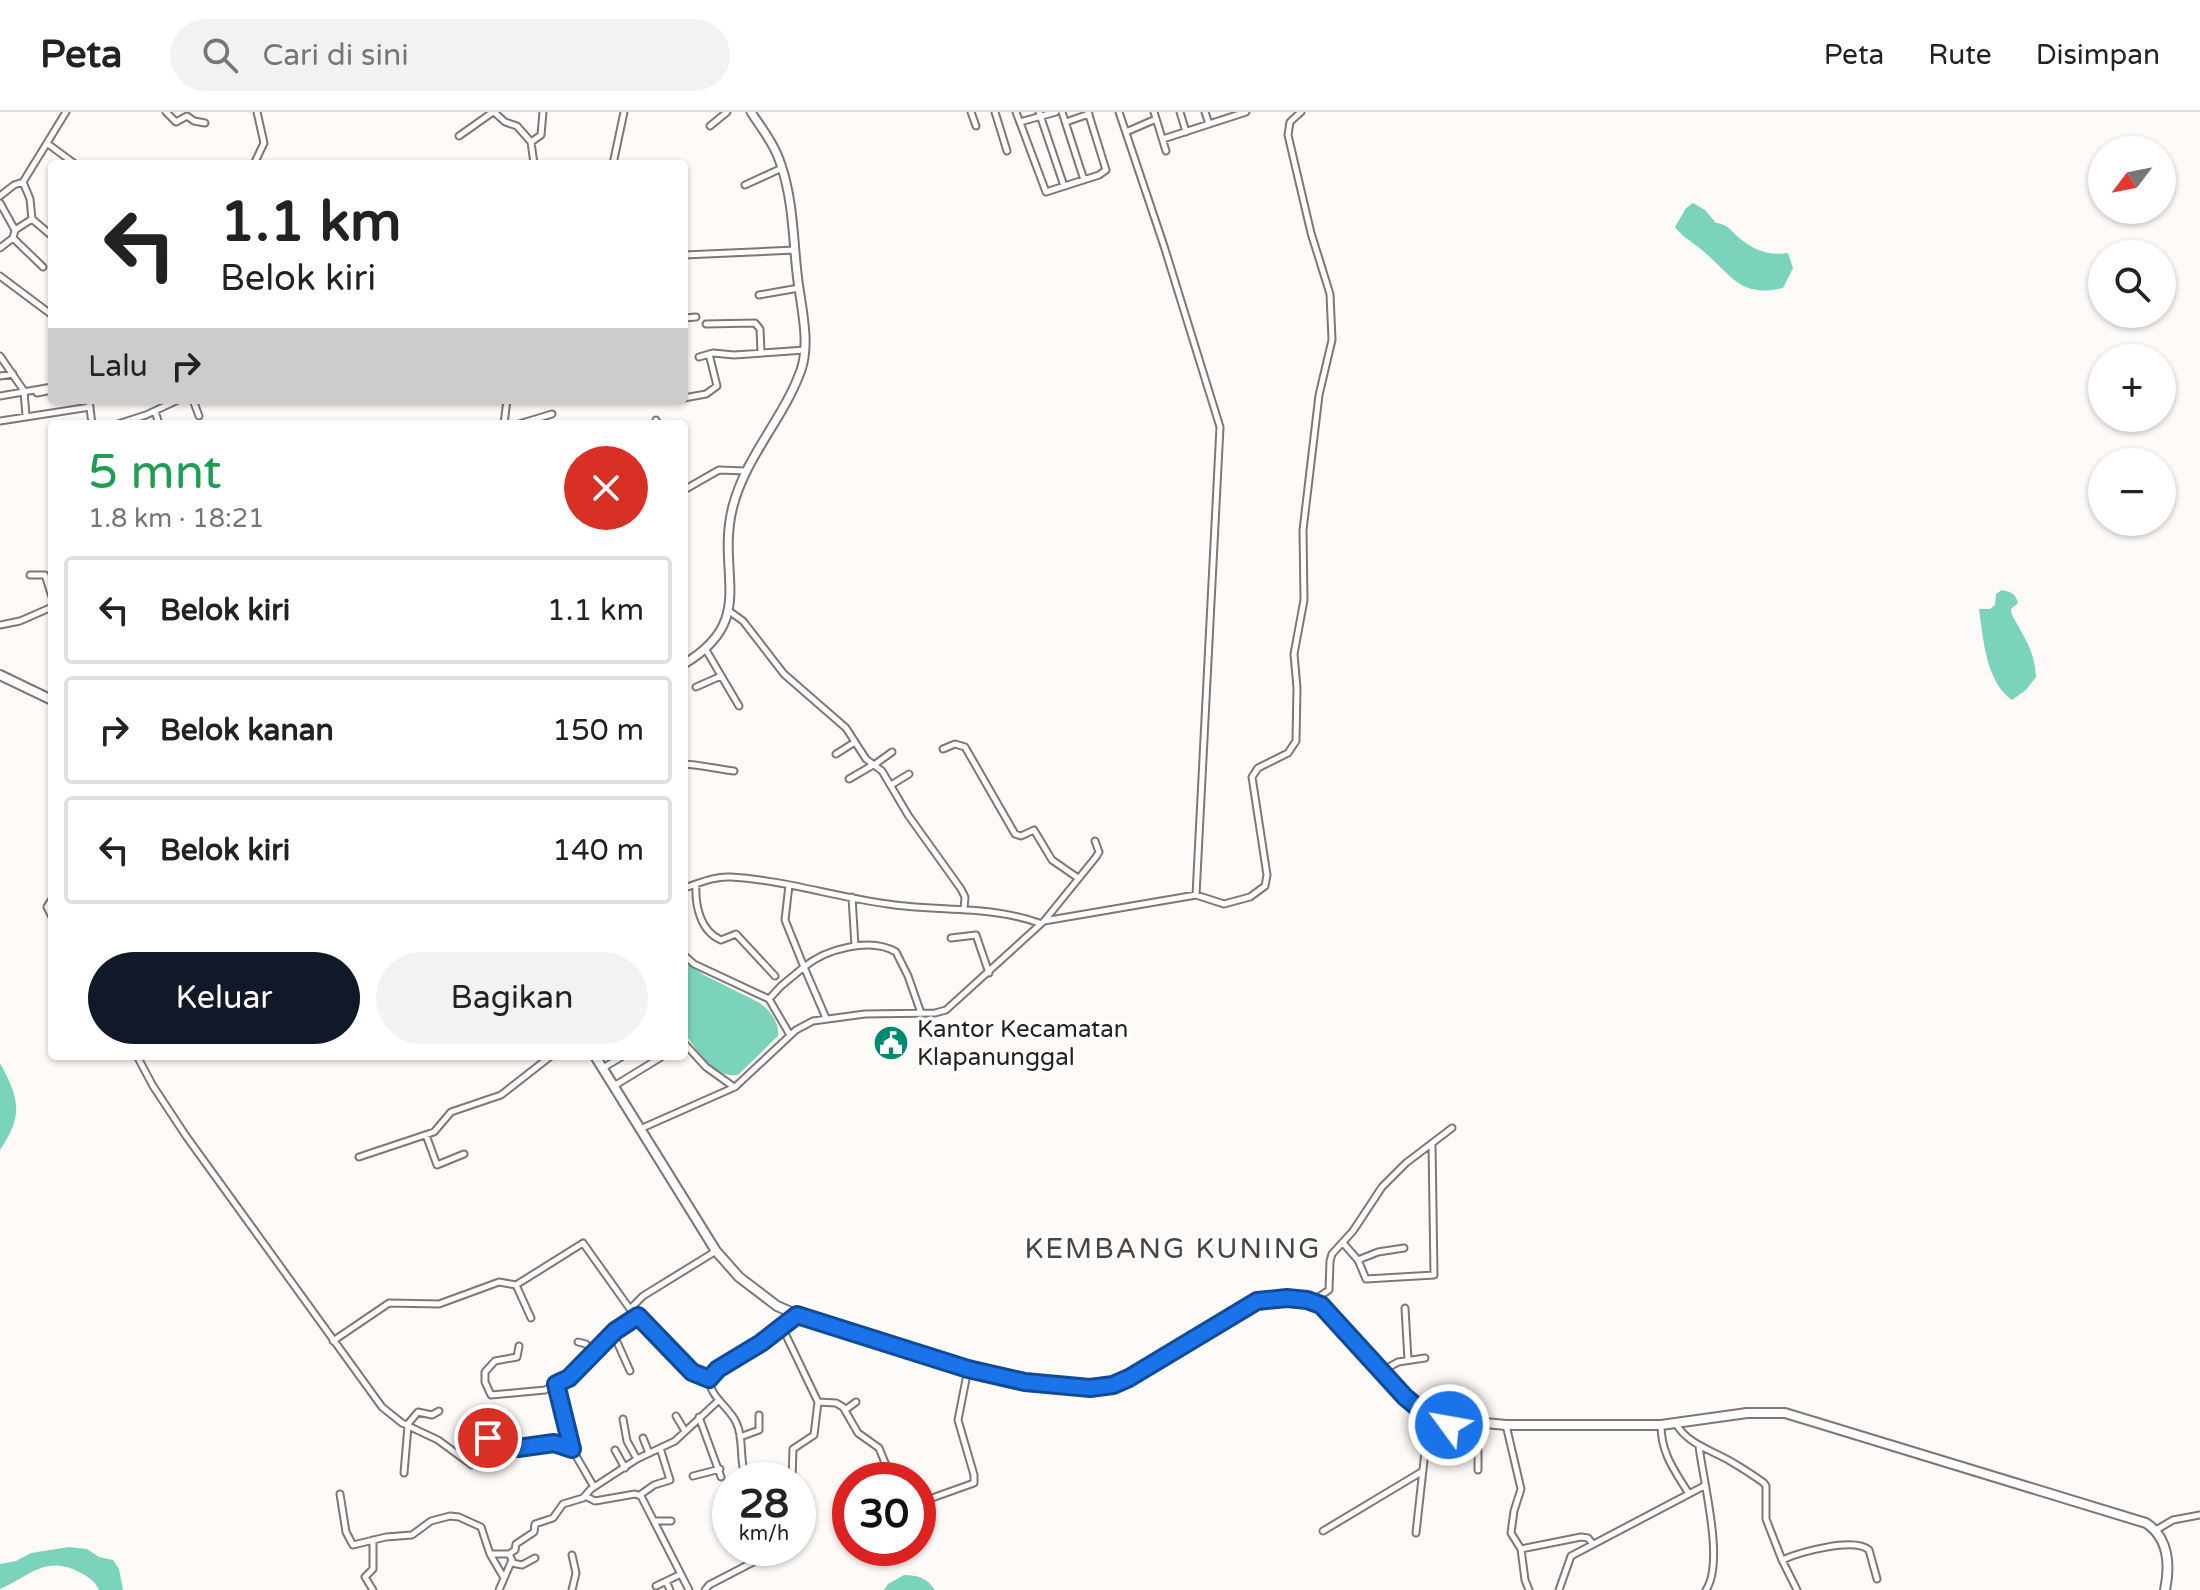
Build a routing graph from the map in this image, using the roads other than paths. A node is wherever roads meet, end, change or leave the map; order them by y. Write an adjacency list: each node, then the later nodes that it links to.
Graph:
1 (66, 112): 34 (street)
2 (166, 112): 25 (street)
3 (257, 112): 38 (street)
4 (493, 112): 31 (street); 33 (street)
5 (543, 112): 33 (street)
6 (624, 112): 40 (street)
7 (727, 112): 27 (street)
8 (751, 112): 41 (street)
9 (971, 112): 28 (street)
10 (995, 112): 35 (street)
11 (1016, 112): 23 (street)
12 (1059, 112): 20 (street); 24 (street)
13 (1119, 112): 29 (street)
14 (1154, 112): 22 (street)
15 (1180, 112): 30 (street)
16 (1205, 112): 26 (street)
17 (1246, 112): 21 (street)
18 (1301, 112): 114 (street)
19 (1089, 113): 24 (street); 42 (street)
20 (1040, 114): 23 (street); 45 (street)
21 (1230, 114): 26 (street)
22 (1156, 119): 29 (street); 32 (street)
23 (1020, 122): 45 (street)
24 (1066, 122): 42 (street)
25 (205, 123)
26 (1209, 124): 30 (street)
27 (710, 126)
28 (976, 126)
29 (1126, 132): 114 (street)
30 (1186, 132): 32 (street)
31 (459, 136)
32 (1163, 139): 36 (street)
33 (531, 142): 39 (street)
34 (48, 144): 37 (street); 43 (street)
35 (1007, 151)
36 (1166, 151)
37 (70, 160)
38 (256, 160)
39 (533, 160)
40 (614, 160)
41 (782, 168): 44 (street); 53 (street)
42 (1084, 180): 45 (street)
43 (23, 182): 46 (street); 48 (street)
44 (745, 185)
45 (1064, 186)
46 (0, 196)
47 (0, 203): 49 (street)
48 (32, 219): 49 (street); 50 (street)
49 (15, 230): 51 (street)
50 (48, 233)
51 (13, 238): 52 (street); 55 (street)
52 (0, 248)
53 (796, 250): 54 (street); 57 (street)
54 (688, 255)
55 (43, 267)
56 (0, 276): 59 (street)
57 (799, 288): 58 (street); 63 (street)
58 (759, 295)
59 (48, 312)
60 (696, 317): 61 (street)
61 (688, 318)
62 (706, 324): 64 (street)
63 (805, 350): 64 (street); 85 (street)
64 (761, 352): 65 (street)
65 (709, 354): 67 (street); 72 (street)
66 (0, 356): 68 (street)
67 (699, 357)
68 (13, 374): 69 (street); 71 (street)
69 (0, 376)
70 (48, 389): 71 (street)
71 (24, 393): 73 (street); 79 (street)
72 (688, 397)
73 (0, 398)
74 (90, 404): 79 (street)
75 (163, 404): 77 (street)
76 (194, 404): 80 (street)
77 (155, 411): 81 (street); 82 (street)
78 (552, 414): 83 (street)
79 (26, 416): 84 (street)
80 (199, 416)
81 (129, 420)
82 (158, 420)
83 (532, 420)
84 (0, 421)
85 (746, 471): 86 (street); 90 (street)
86 (688, 488)
87 (30, 575): 88 (street)
88 (48, 584)
89 (48, 609): 91 (street)
90 (729, 611): 92 (street); 99 (street)
91 (0, 625)
92 (706, 650): 93 (street); 95 (street)
93 (688, 661)
94 (0, 675): 97 (main road)
95 (721, 676): 96 (street); 98 (street)
96 (696, 687)
97 (48, 698)
98 (739, 706)
99 (855, 742): 102 (street); 104 (street)
100 (943, 749): 110 (street)
101 (892, 752): 104 (street)
102 (836, 754)
103 (688, 764): 105 (street)
104 (874, 765): 107 (street); 108 (street)
105 (734, 771)
106 (909, 774): 108 (street)
107 (849, 779)
108 (891, 785): 116 (street)
109 (1095, 841): 110 (street)
110 (1078, 878): 117 (street)
111 (696, 885): 112 (street); 113 (street); 123 (street)
112 (789, 885): 115 (street); 121 (street)
113 (688, 887)
114 (1196, 895): 117 (street)
115 (852, 897): 116 (street); 119 (street)
116 (964, 910): 117 (street)
117 (1042, 922): 122 (street)
118 (951, 938): 122 (street)
119 (855, 946): 121 (street); 125 (street)
120 (688, 959): 124 (street)
121 (804, 967): 124 (street); 126 (street)
122 (989, 973): 125 (street)
123 (775, 976)
124 (769, 999): 127 (street)
125 (921, 1013): 126 (street)
126 (826, 1018): 127 (street)
127 (790, 1035): 136 (street)
128 (688, 1047): 136 (street)
129 (139, 1060): 156 (street)
130 (546, 1060): 139 (street)
131 (598, 1060): 134 (main road)
132 (616, 1060): 134 (street)
133 (656, 1060): 135 (street)
134 (603, 1068): 135 (main road)
135 (614, 1086): 138 (main road)
136 (735, 1087): 138 (street)
137 (1452, 1128): 140 (street)
138 (640, 1129): 145 (main road)
139 (426, 1135): 141 (street); 142 (street)
140 (1432, 1143): 143 (street); 146 (street)
141 (464, 1154)
142 (359, 1157)
143 (1343, 1243): 146 (street); 148 (street)
144 (1404, 1248): 146 (street)
145 (716, 1251): 150 (street); 151 (main road)
146 (1358, 1260)
147 (516, 1285): 150 (street); 153 (street); 156 (street)
148 (1321, 1305): 162 (main road); 164 (main road)
149 (1405, 1308): 161 (street)
150 (630, 1309): 152 (street)
151 (797, 1315): 154 (street); 162 (main road)
152 (638, 1316): 155 (street); 165 (street)
153 (531, 1318)
154 (782, 1327): 165 (street); 168 (street)
155 (613, 1333): 159 (street); 163 (street)
156 (333, 1341): 181 (street)
157 (578, 1342): 159 (street)
158 (519, 1346): 166 (street)
159 (593, 1353): 166 (street)
160 (1425, 1358): 161 (street)
161 (1408, 1360): 164 (street)
162 (968, 1369): 209 (street)
163 (630, 1371)
164 (1382, 1371): 176 (main road)
165 (709, 1379): 167 (street)
166 (556, 1384): 188 (street)
167 (719, 1400): 174 (street); 183 (street)
168 (818, 1402): 170 (street); 194 (street)
169 (856, 1402): 170 (street)
170 (845, 1410): 195 (street)
171 (439, 1411): 181 (street)
172 (759, 1415): 183 (street)
173 (676, 1416): 182 (street)
174 (699, 1417): 182 (street); 192 (street)
175 (623, 1419): 191 (street)
176 (1461, 1421): 177 (main road); 200 (street)
177 (1478, 1424): 179 (main road); 198 (street)
178 (1676, 1424): 180 (main road); 186 (street); 213 (main road)
179 (1506, 1425): 180 (main road); 218 (street)
180 (1661, 1425): 206 (street)
181 (408, 1426): 196 (street); 201 (street)
182 (685, 1431): 187 (street)
183 (740, 1437): 193 (street)
184 (488, 1438): 188 (street)
185 (643, 1438): 190 (street)
186 (1699, 1445): 203 (street); 223 (street)
187 (660, 1448): 190 (street); 207 (street)
188 (572, 1449): 204 (street)
189 (615, 1450): 197 (street)
190 (649, 1453): 191 (street)
191 (637, 1459): 197 (street)
192 (717, 1462)
193 (742, 1462)
194 (793, 1462)
195 (885, 1462)
196 (472, 1465)
197 (625, 1468): 204 (street)
198 (1478, 1470)
199 (712, 1471): 202 (street)
200 (1423, 1471): 214 (street); 215 (street)
201 (404, 1473)
202 (693, 1476)
203 (1704, 1486): 206 (street); 240 (street)
204 (594, 1487): 208 (street)
205 (340, 1494): 216 (street)
206 (1689, 1494): 217 (street)
207 (640, 1495): 208 (street); 211 (street)
208 (585, 1496): 220 (street)
209 (936, 1497)
210 (2200, 1515): 213 (street)
211 (655, 1521): 212 (street); 226 (street)
212 (671, 1521)
213 (2156, 1530): 242 (main road)
214 (1323, 1531)
215 (1416, 1533)
216 (373, 1540): 219 (street); 232 (street)
217 (1592, 1543): 218 (street); 239 (street)
218 (1521, 1549): 238 (street)
219 (490, 1554): 220 (street); 227 (street)
220 (509, 1554): 224 (street)
221 (572, 1555): 234 (street)
222 (535, 1558): 224 (street)
223 (1782, 1560): 228 (street); 241 (street)
224 (512, 1563): 227 (street)
225 (747, 1566): 231 (street)
226 (679, 1575): 229 (street); 236 (street)
227 (504, 1578): 233 (street)
228 (1877, 1579)
229 (666, 1581): 230 (street); 235 (street)
230 (656, 1586)
231 (706, 1589): 237 (street)
232 (373, 1590)
233 (499, 1590)
234 (572, 1590)
235 (670, 1590)
236 (689, 1590)
237 (698, 1590)
238 (1529, 1590)
239 (1559, 1590)
240 (1706, 1590)
241 (1797, 1590)
242 (2165, 1590)

